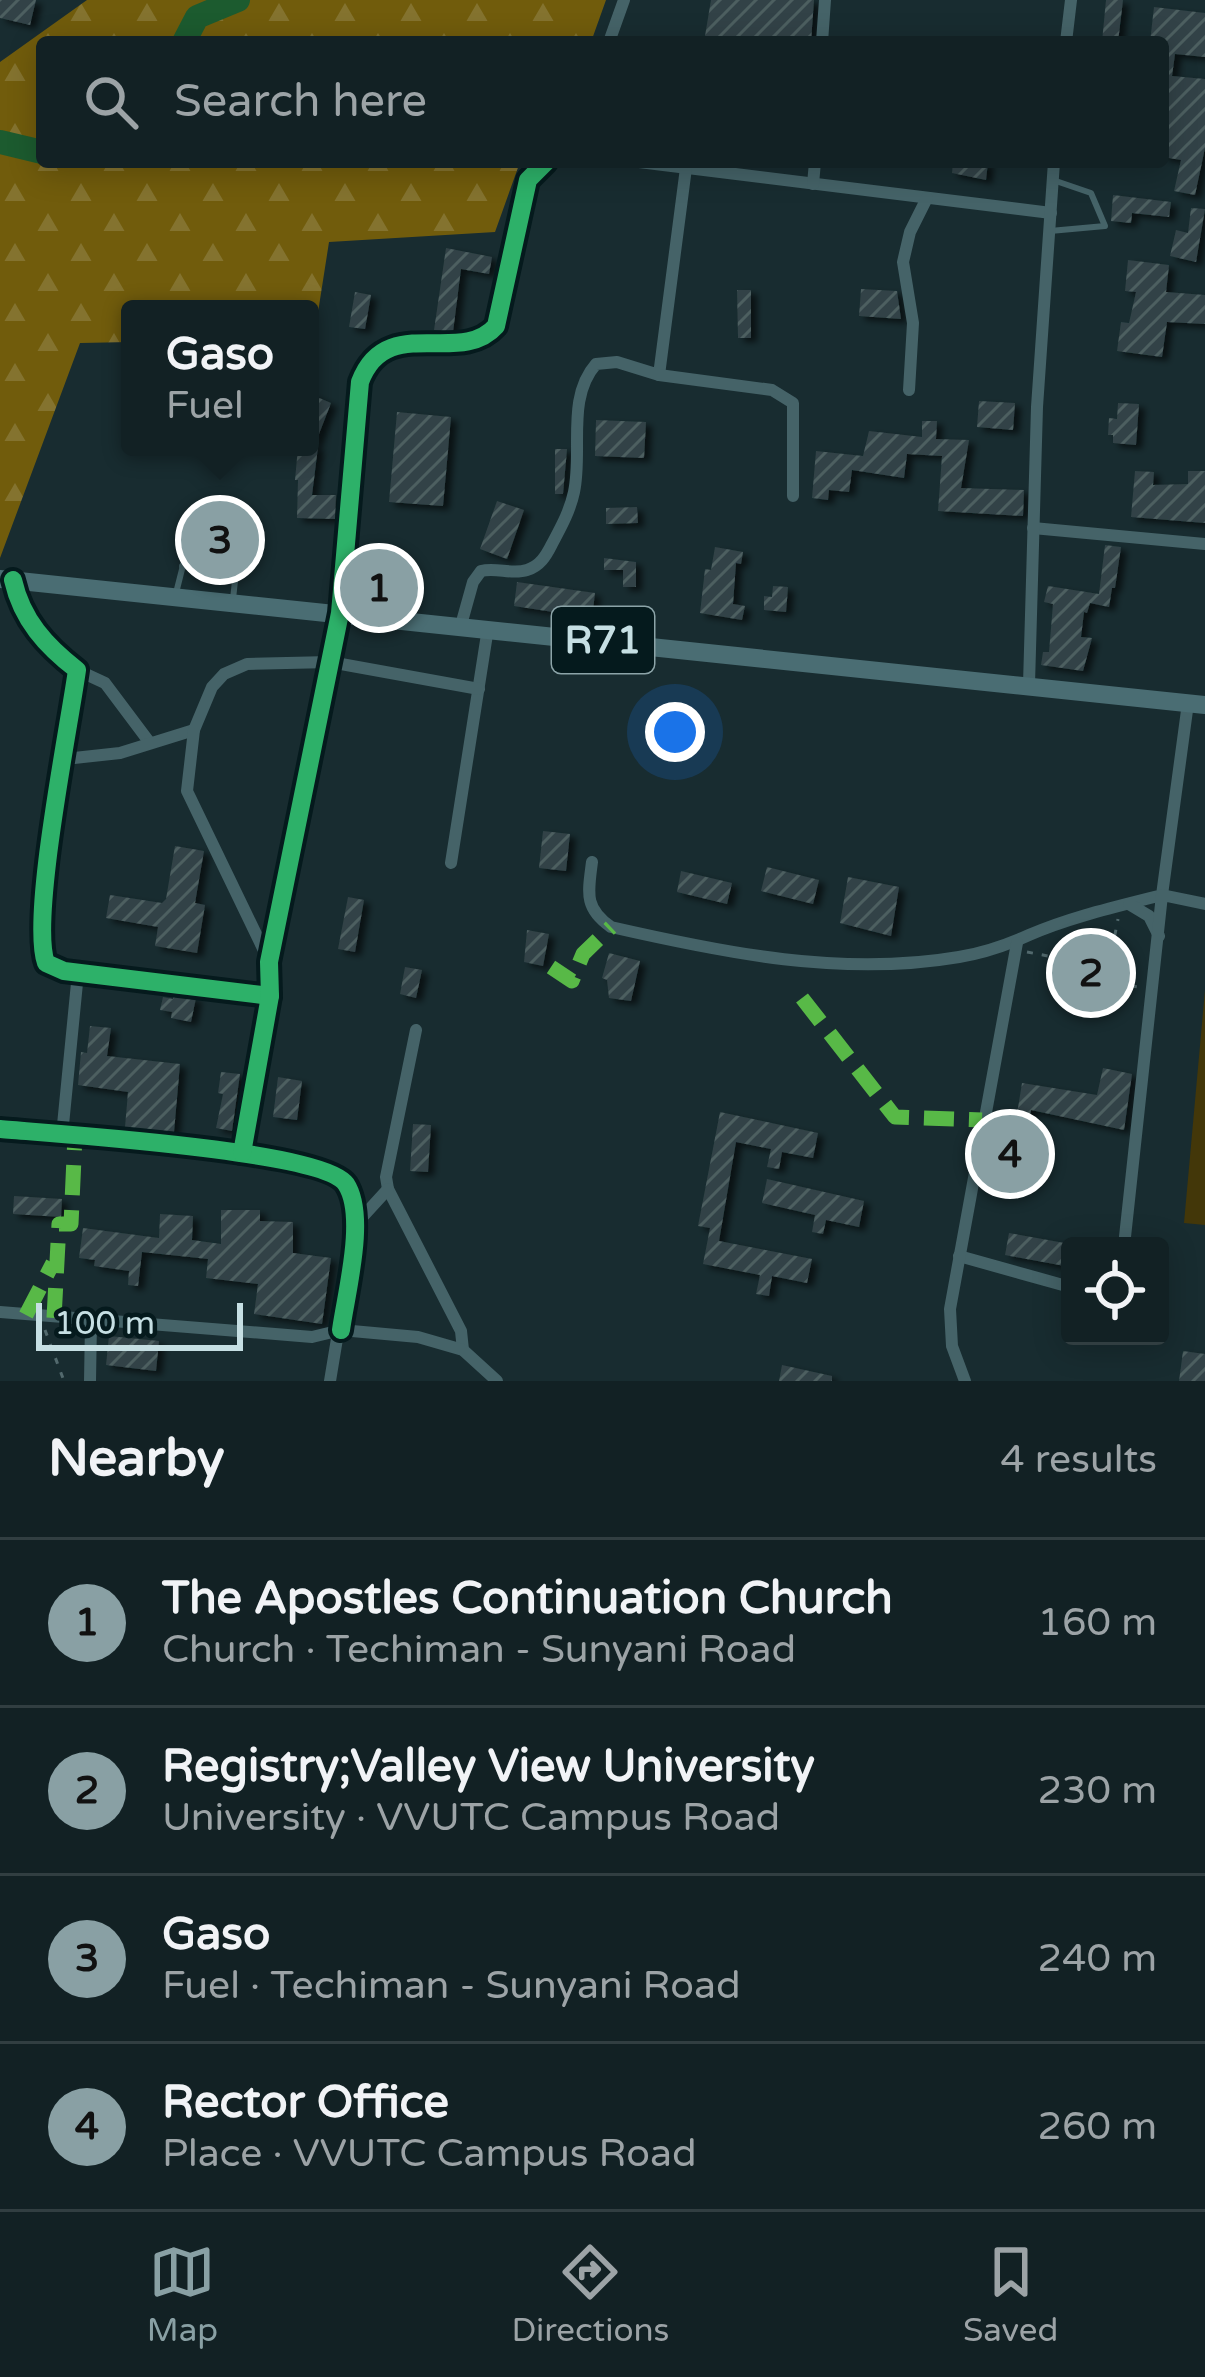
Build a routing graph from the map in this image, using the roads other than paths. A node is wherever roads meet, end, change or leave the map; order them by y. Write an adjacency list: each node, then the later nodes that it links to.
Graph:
1 (624, 0): 4 (street)
2 (825, 0): 5 (street)
3 (1071, 0): 6 (street)
4 (611, 36)
5 (822, 36)
6 (1067, 36)
7 (540, 168): 26 (street)
8 (686, 168): 12 (street); 16 (street)
9 (814, 168): 12 (street)
10 (1054, 168): 11 (street)
11 (1053, 180): 14 (street); 15 (lane)
12 (813, 184): 13 (street)
13 (927, 198): 14 (street); 17 (street)
14 (1051, 213): 15 (street)
15 (1049, 231): 19 (street)
16 (659, 375): 18 (street); 27 (street)
17 (909, 390)
18 (793, 496)
19 (1034, 528): 20 (street); 31 (street)
20 (1205, 544)
21 (182, 566): 22 (lane); 22 (lane); 24 (lane)
22 (236, 572): 25 (lane)
23 (7, 580): 24 (main road, R71); 30 (street)
24 (175, 597): 25 (main road, R71)
25 (232, 602): 26 (main road, R71)
26 (340, 613): 27 (main road, R71); 29 (street)
27 (461, 626): 28 (main road, R71)
28 (488, 628): 31 (main road, R71); 32 (street)
29 (330, 662): 32 (street); 34 (street); 44 (street)
30 (77, 670): 35 (street); 36 (street)
31 (1029, 684): 33 (main road, R71)
32 (479, 689): 38 (street)
33 (1196, 704): 39 (street)
34 (194, 730): 35 (street); 44 (street)
35 (150, 743): 36 (street)
36 (64, 759): 45 (street)
37 (592, 862): 43 (street)
38 (451, 863)
39 (1162, 895): 40 (street); 41 (street); 42 (street)
40 (1124, 904): 42 (street); 43 (street)
41 (1205, 904)
42 (1160, 937): 53 (street)
43 (1017, 943): 54 (street)
44 (269, 962): 46 (street)
45 (78, 973): 46 (street); 49 (street)
46 (270, 996): 50 (street)
47 (416, 1030): 51 (street)
48 (0, 1129): 49 (street)
49 (62, 1135): 50 (street)
50 (242, 1153): 52 (street)
51 (388, 1190): 52 (street); 59 (street)
52 (356, 1224): 58 (street)
53 (1125, 1237)
54 (958, 1256): 55 (street); 63 (street)
55 (1061, 1285)
56 (0, 1312): 57 (street)
57 (91, 1322): 58 (street); 60 (street)
58 (340, 1330): 59 (street); 61 (street)
59 (463, 1350): 62 (street)
60 (89, 1381)
61 (330, 1381)
62 (497, 1381)
63 (965, 1381)

